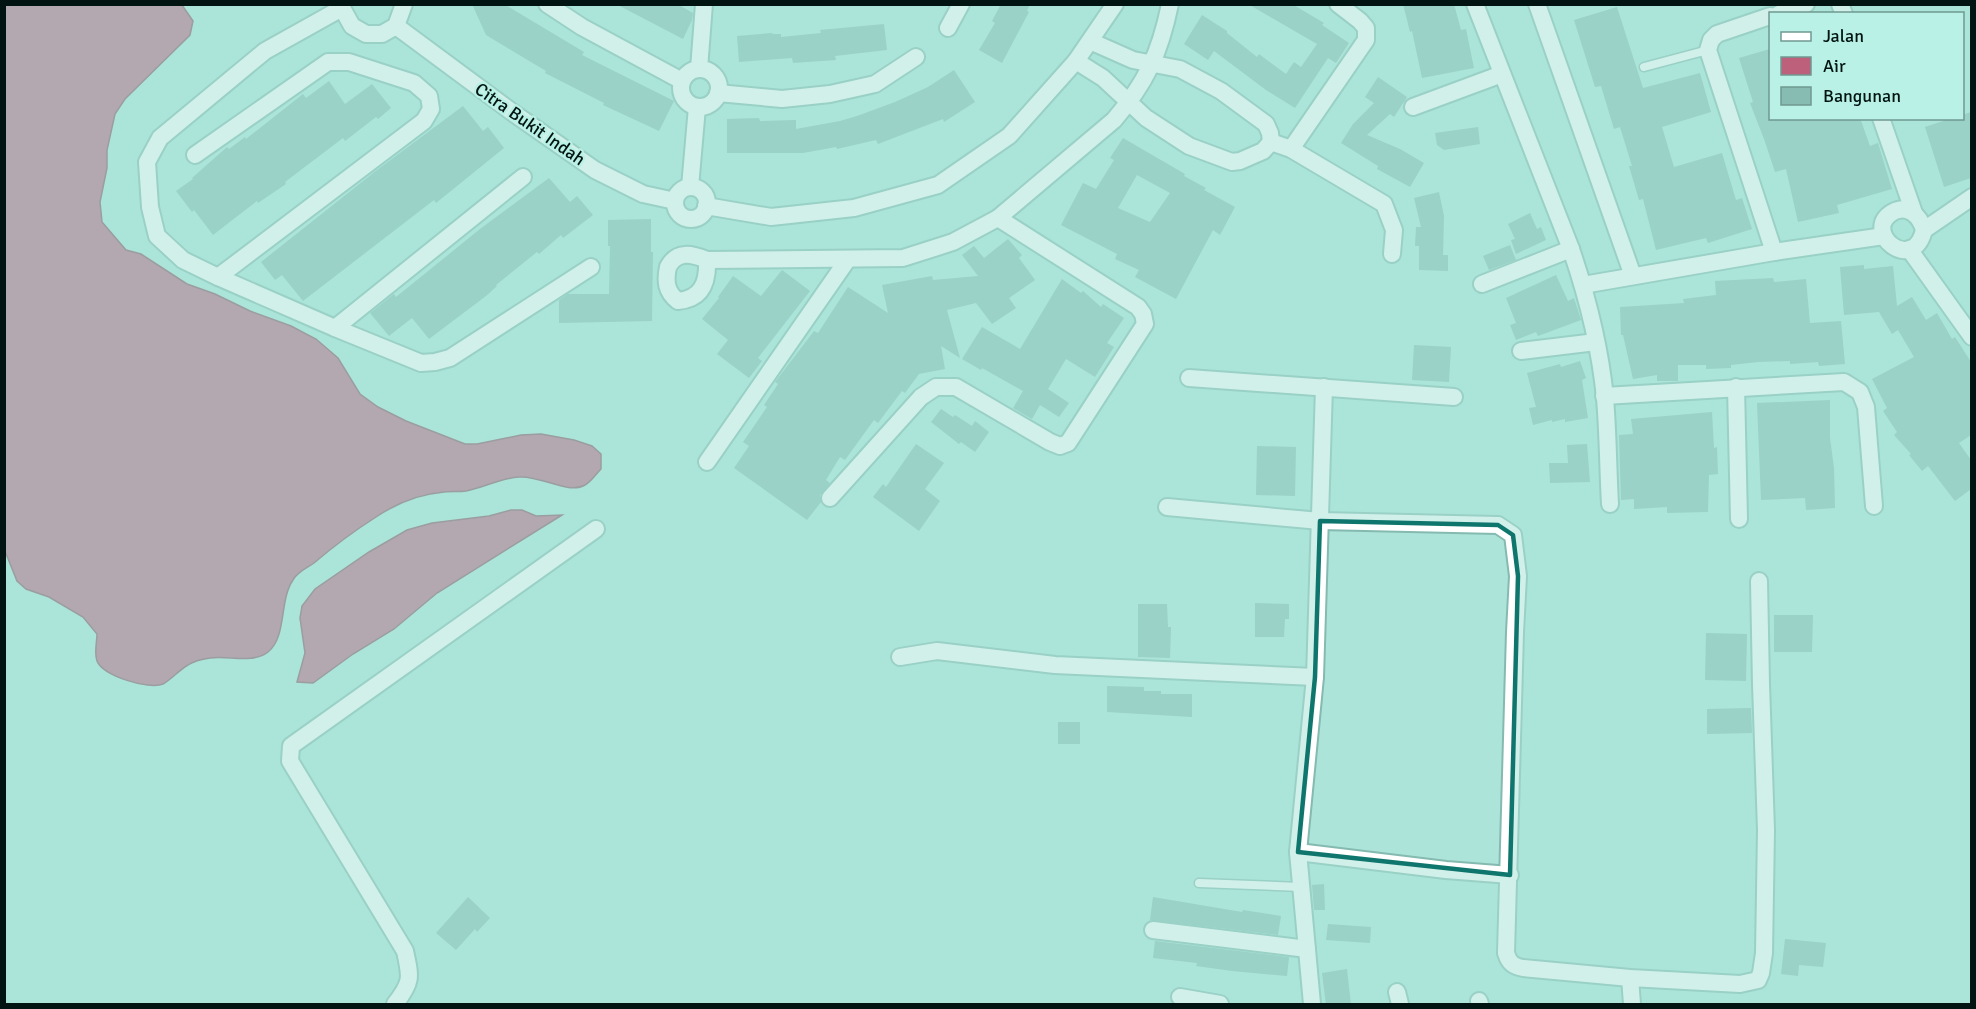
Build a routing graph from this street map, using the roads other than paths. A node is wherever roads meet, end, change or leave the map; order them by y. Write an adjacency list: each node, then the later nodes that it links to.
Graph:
1 (404, 4): 14 (street)
2 (546, 4): 24 (street)
3 (704, 4): 22 (street)
4 (961, 4): 15 (street)
5 (1115, 4): 16 (street)
6 (1170, 4): 20 (street)
7 (1338, 4): 31 (street)
8 (1475, 4): 23 (street)
9 (1537, 4): 49 (street)
10 (1806, 4): 12 (street)
11 (342, 6): 14 (street); 50 (street)
12 (1784, 12)
13 (1769, 16): 17 (street)
14 (396, 26): 36 (street, Citra Bukit Indah)
15 (948, 28)
16 (1090, 41): 19 (street); 20 (street)
17 (1708, 50): 21 (lane); 44 (street)
18 (916, 57): 25 (street)
19 (1076, 61): 26 (street); 37 (street)
20 (1152, 64): 26 (street); 30 (street)
21 (1644, 67)
22 (699, 69): 24 (street); 25 (street)
23 (1502, 74): 28 (street); 42 (street)
24 (682, 81): 27 (street)
25 (718, 93): 27 (street)
26 (1130, 102): 30 (street); 39 (street)
27 (698, 107): 34 (street)
28 (1413, 107)
29 (1882, 120): 38 (street)
30 (1271, 142): 31 (street)
31 (1292, 149): 45 (street)
32 (195, 154): 50 (street)
33 (523, 177): 53 (street)
34 (690, 187): 36 (street); 37 (street)
35 (1971, 197): 40 (street)
36 (675, 201): 37 (street, Citra Bukit Indah)
37 (706, 206)
38 (1914, 213): 40 (street); 41 (street)
39 (998, 218): 46 (street); 63 (street)
40 (1924, 230): 43 (street)
41 (1884, 236): 43 (street); 44 (street)
42 (1571, 249): 51 (street); 52 (street)
43 (1909, 249): 54 (street)
44 (1774, 252): 49 (street)
45 (1392, 254)
46 (848, 259): 47 (street); 62 (street)
47 (707, 260)
48 (591, 267): 53 (street)
49 (1633, 276): 52 (street)
50 (218, 278): 53 (street)
51 (1482, 284)
52 (1583, 285): 55 (street)
53 (334, 328)
54 (1971, 337)
55 (1596, 342): 56 (street); 60 (street)
56 (1521, 351)
57 (1189, 378): 58 (street)
58 (1324, 387): 61 (street); 68 (street)
59 (1736, 387): 60 (street); 65 (street); 67 (street)
60 (1604, 396): 64 (street)
61 (1454, 397)
62 (707, 462)
63 (830, 498)
64 (1610, 504)
65 (1874, 506)
66 (1167, 507): 68 (street)
67 (1738, 519)
68 (1320, 521): 72 (street); 74 (street)
69 (596, 529): 81 (street)
70 (1760, 581): 79 (street)
71 (900, 657): 72 (street)
72 (1315, 677): 73 (street)
73 (1298, 852): 74 (street); 76 (street)
74 (1509, 875): 79 (street)
75 (1199, 883): 76 (lane)
76 (1301, 887): 78 (street)
77 (1153, 930): 78 (street)
78 (1307, 949): 83 (street)
79 (1630, 978): 84 (street)
80 (1180, 997): 82 (street)
81 (395, 1005)
82 (1220, 1005)
83 (1312, 1005)
84 (1632, 1005)

